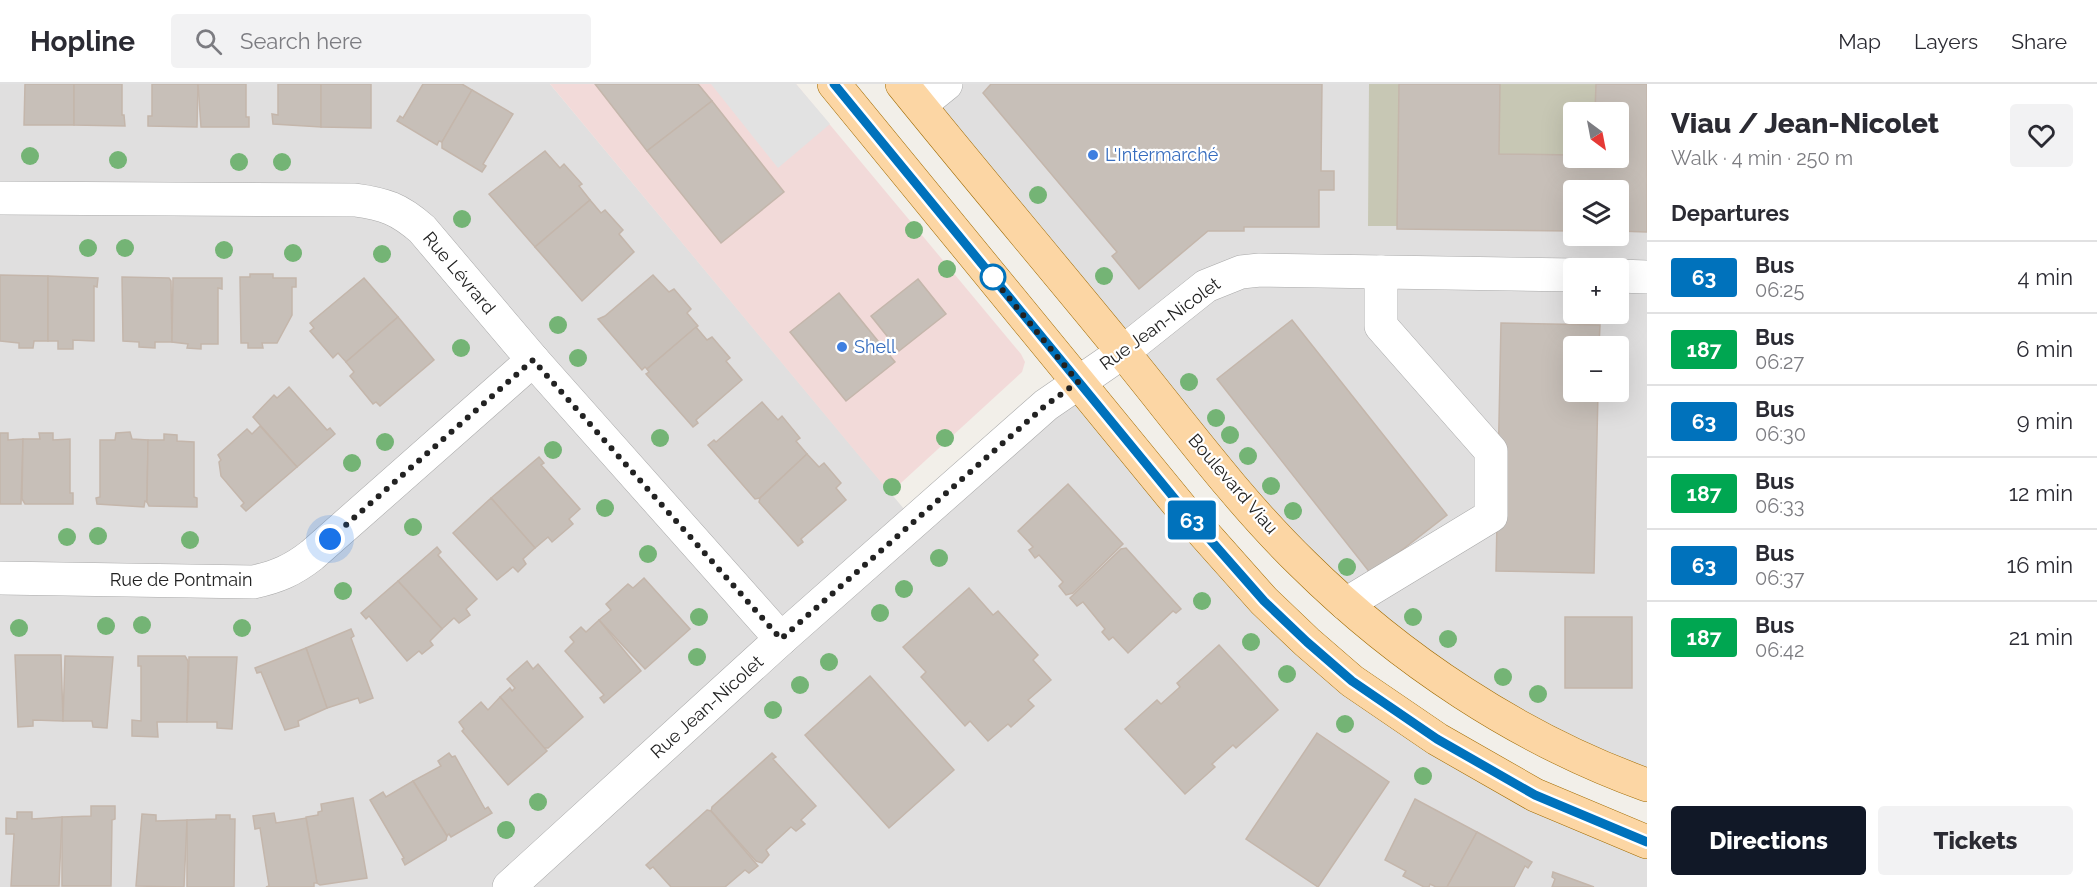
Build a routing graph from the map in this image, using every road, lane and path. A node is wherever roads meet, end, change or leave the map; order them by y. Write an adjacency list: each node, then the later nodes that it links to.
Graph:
1 (834, 84): 11 (main road)
2 (946, 84): 3 (street)
3 (911, 95): 9 (main road, Boulevard Viau)
4 (0, 198): 10 (street, Rue Lévrard)
5 (1381, 273): 6 (street, Rue Jean-Nicolet); 9 (street, Rue Jean-Nicolet); 13 (street)
6 (1563, 275)
7 (1629, 276): 8 (street)
8 (1647, 277)
9 (1123, 352): 11 (street, Rue Jean-Nicolet); 13 (main road, Boulevard Viau)
10 (533, 360): 12 (street, Rue de Pontmain); 14 (street, Rue Lévrard)
11 (1078, 382): 14 (street, Rue Jean-Nicolet); 16 (main road)
12 (0, 578)
13 (1346, 604): 15 (main road, Boulevard Viau)
14 (781, 639): 17 (street, Rue Jean-Nicolet)
15 (1647, 785)
16 (1647, 842)
17 (508, 887)

